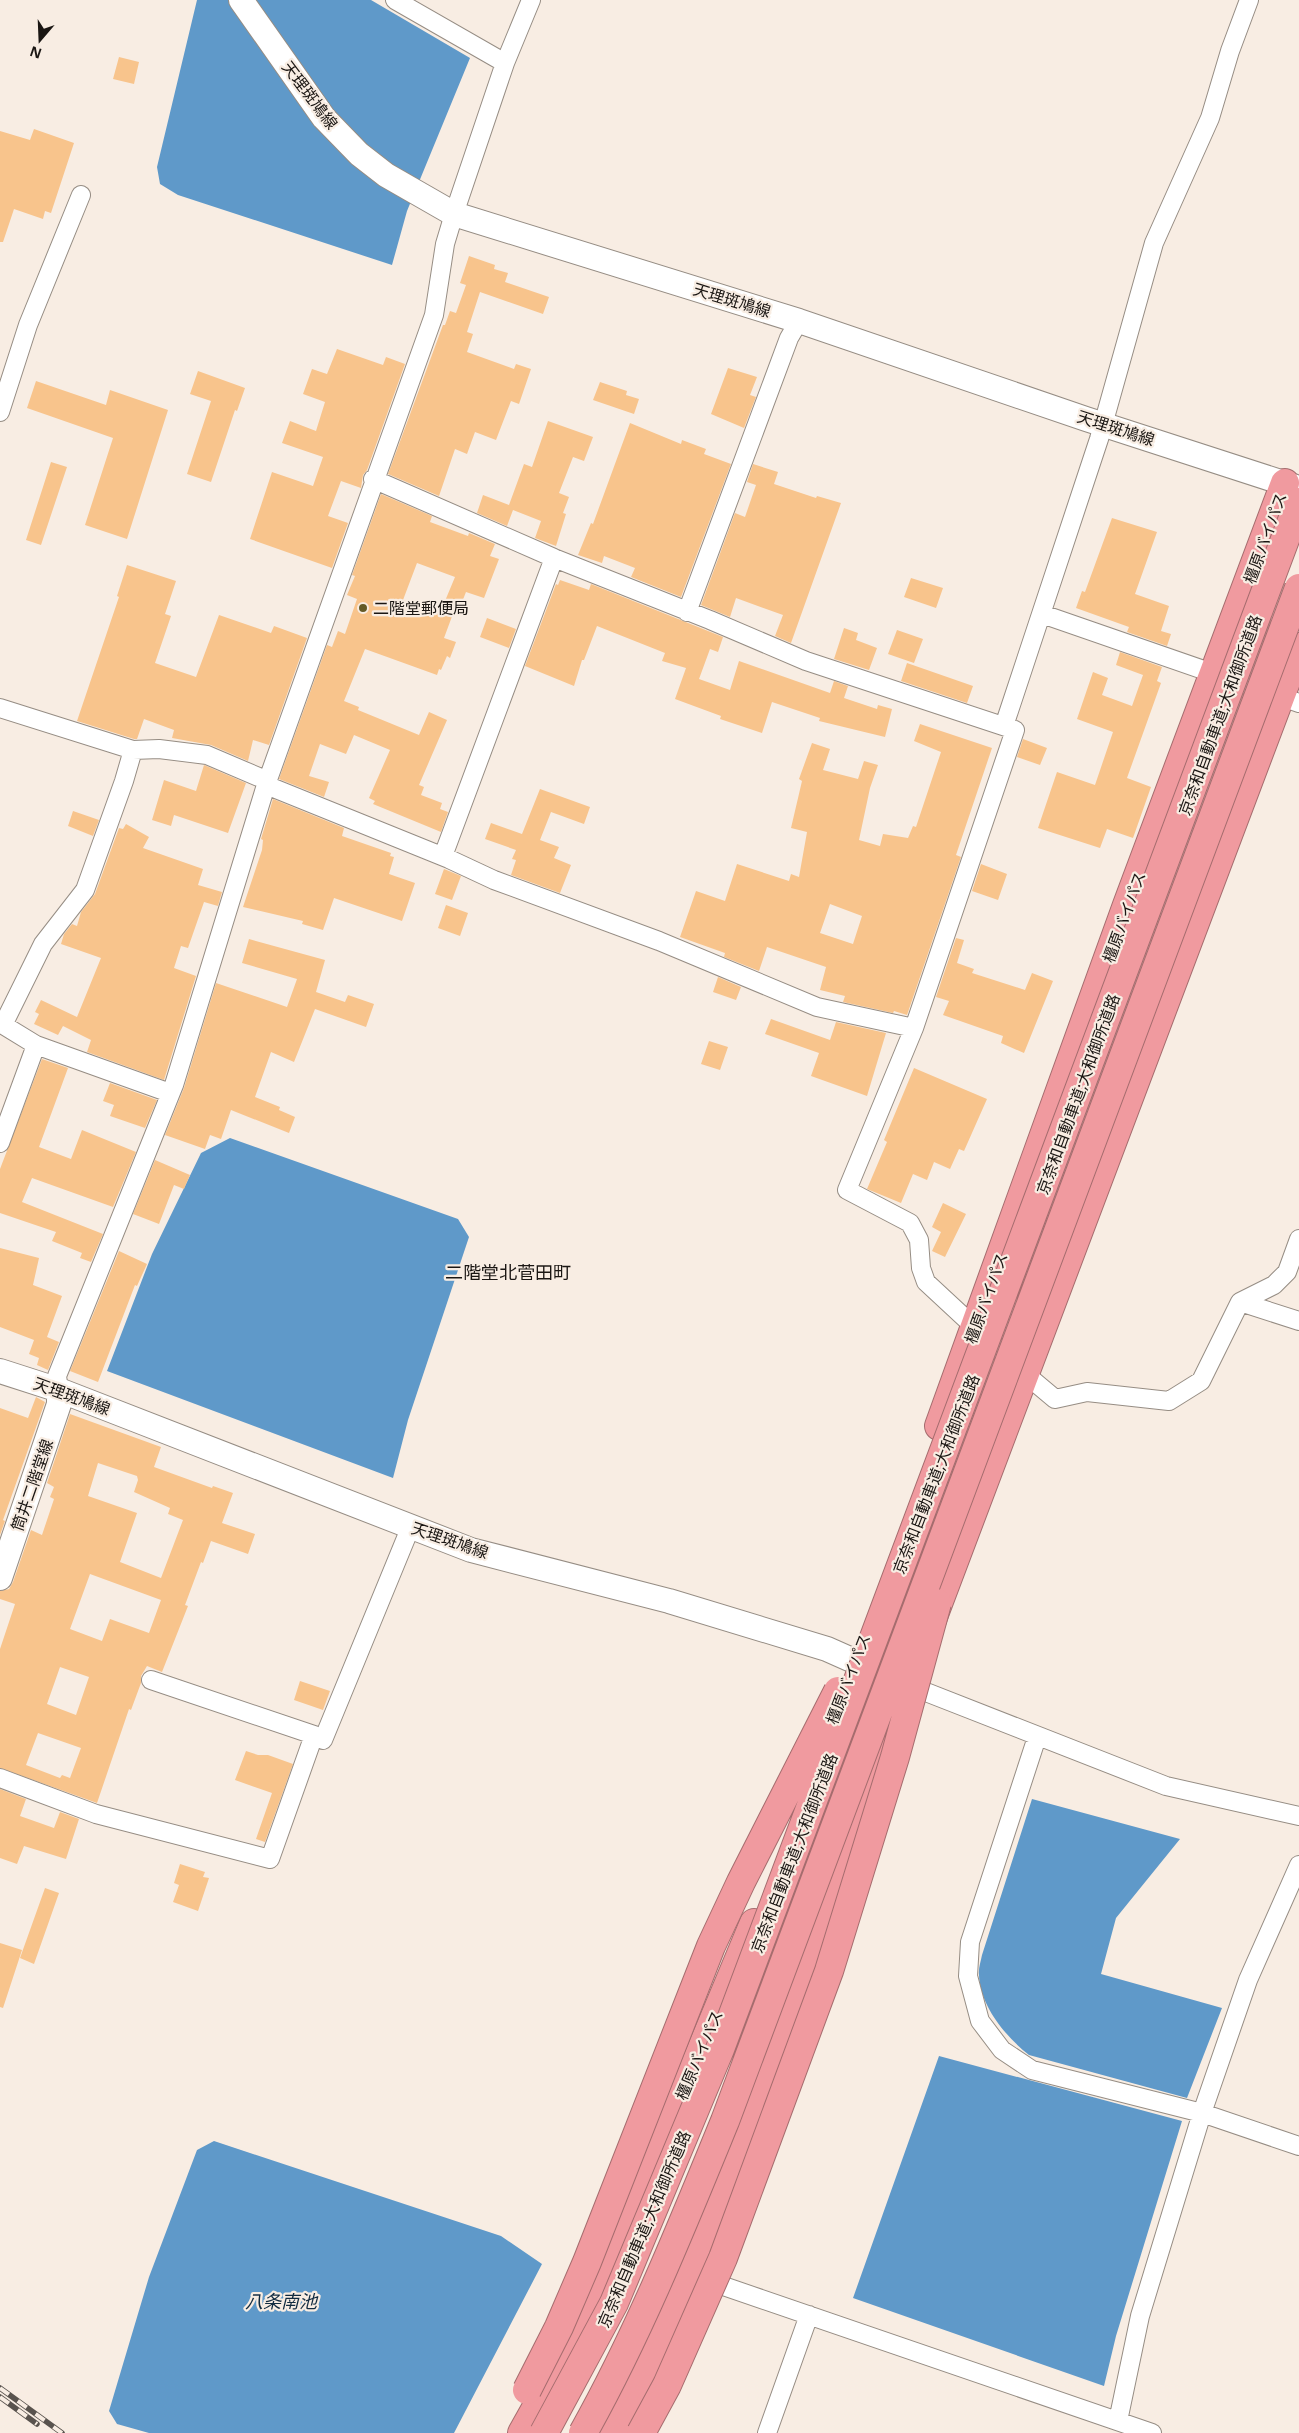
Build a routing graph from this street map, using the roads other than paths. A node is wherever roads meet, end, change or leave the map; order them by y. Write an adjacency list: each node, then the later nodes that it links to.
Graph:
1 (241, 0): 7 (main road, 天理斑鳩線)
2 (395, 0): 5 (street)
3 (532, 0): 5 (street)
4 (1249, 0): 10 (street)
5 (505, 63): 7 (street)
6 (81, 195): 9 (street)
7 (454, 214): 8 (main road, 天理斑鳩線); 11 (street)
8 (799, 321): 10 (main road, 天理斑鳩線); 15 (street)
9 (0, 412)
10 (1103, 424): 12 (main road, 天理斑鳩線); 16 (street)
11 (373, 479): 13 (street); 23 (street)
12 (1294, 491): 18 (highway, 橿原バイパス); 31 (highway, 京奈和自動車道;大和御所道路, bridge)
13 (554, 558): 15 (street); 24 (street)
14 (1299, 588): 38 (highway, 京奈和自動車道;大和御所道路, bridge)
15 (686, 612): 21 (street)
16 (1042, 614): 18 (street); 21 (street)
17 (1299, 647): 19 (highway)
18 (1215, 674): 19 (street); 34 (highway, 橿原バイパス)
19 (1289, 700): 36 (highway)
20 (0, 708): 22 (street)
21 (1004, 726): 26 (street)
22 (133, 750): 23 (street); 25 (street)
23 (267, 783): 24 (street); 28 (street)
24 (443, 856): 26 (street)
25 (1, 1024): 27 (street)
26 (914, 1028): 34 (street)
27 (36, 1045): 28 (street); 29 (street)
28 (170, 1093): 37 (street)
29 (0, 1143)
30 (1299, 1239): 32 (street)
31 (1015, 1263): 56 (highway, bridge); 58 (highway, 京奈和自動車道;大和御所道路, bridge)
32 (1240, 1302): 33 (street); 36 (street)
33 (1299, 1321)
34 (975, 1325): 36 (street); 41 (highway, 橿原バイパス)
35 (0, 1371): 37 (main road, 天理斑鳩線)
36 (1024, 1373): 43 (highway)
37 (59, 1390): 39 (main road, 天理斑鳩線); 40 (main road, 筒井二階堂線)
38 (983, 1435): 59 (highway, 京奈和自動車道;大和御所道路, bridge); 61 (highway, bridge)
39 (411, 1526): 41 (main road, 天理斑鳩線); 44 (street)
40 (0, 1578)
41 (856, 1661): 43 (main road, 天理斑鳩線); 52 (highway, 橿原バイパス)
42 (151, 1680): 44 (street)
43 (908, 1685): 45 (street); 53 (highway)
44 (314, 1735): 46 (street)
45 (1037, 1737): 47 (street); 49 (street)
46 (0, 1778)
47 (1299, 1816)
48 (1299, 1865): 49 (street)
49 (1202, 2114): 50 (street); 55 (street)
50 (1299, 2146)
51 (588, 2240): 52 (street)
52 (616, 2250): 53 (street); 57 (highway, 橿原バイパス)
53 (686, 2273): 54 (street); 60 (highway)
54 (809, 2315): 55 (street); 62 (street)
55 (1118, 2421): 63 (street)
56 (503, 2433)
57 (522, 2433)
58 (544, 2433)
59 (583, 2433)
60 (612, 2433)
61 (641, 2433)
62 (767, 2433)
63 (1152, 2433)

